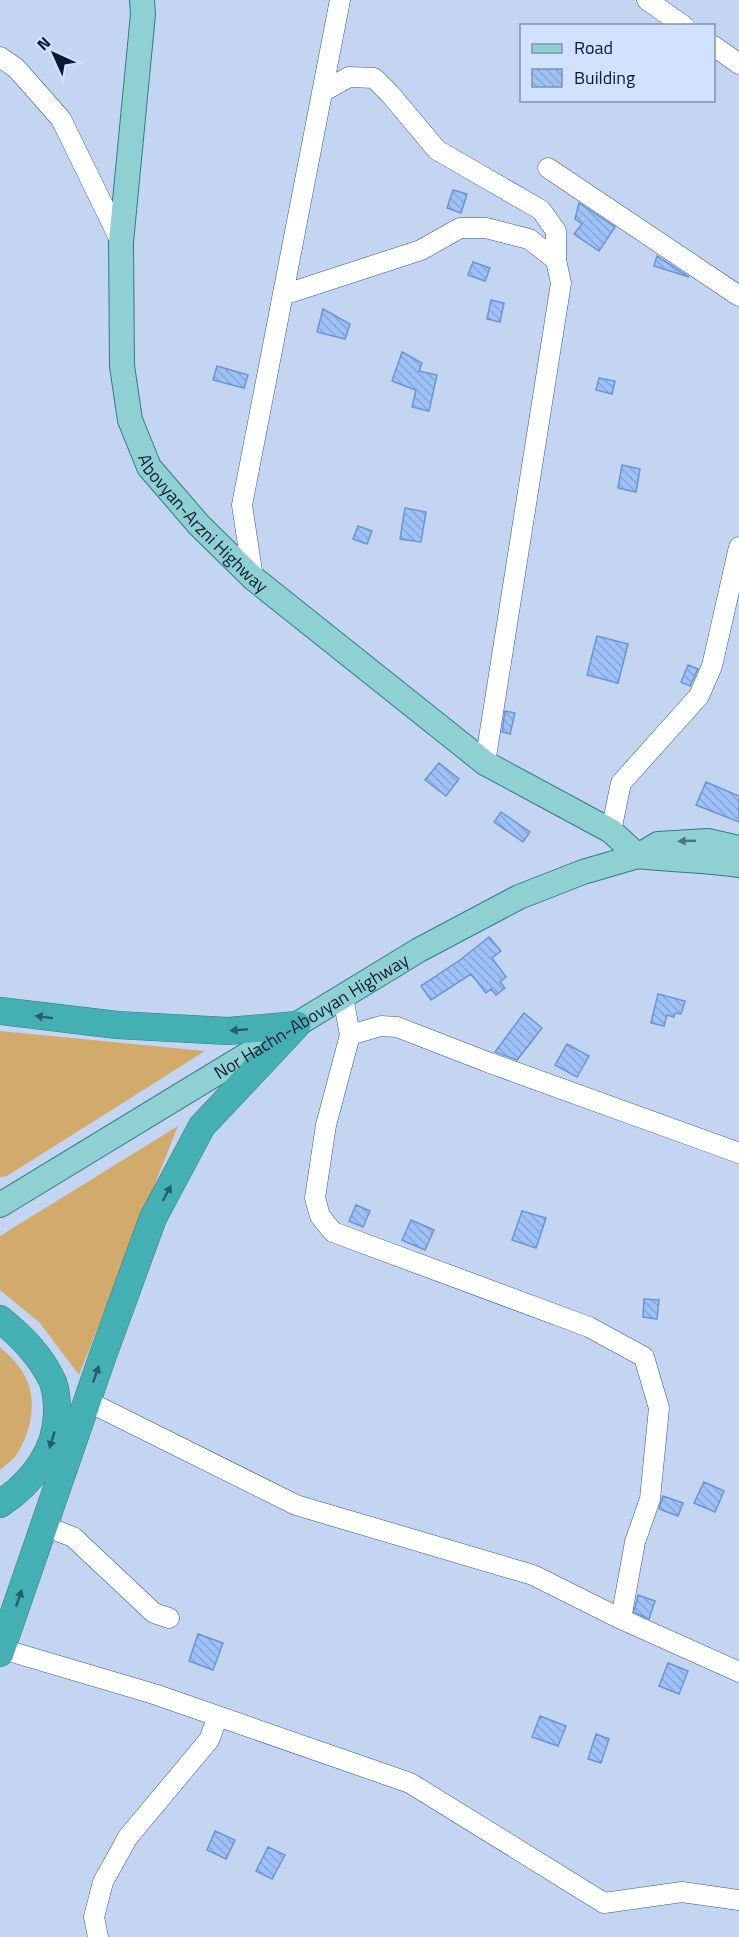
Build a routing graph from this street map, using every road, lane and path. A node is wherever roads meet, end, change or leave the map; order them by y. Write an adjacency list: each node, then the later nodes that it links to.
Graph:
1 (142, 0): 10 (main road, Abovyan-Arzni Highway)
2 (340, 0): 8 (street)
3 (647, 0): 4 (street)
4 (681, 24)
5 (715, 47): 7 (street)
6 (0, 57): 10 (street)
7 (739, 64)
8 (322, 92): 11 (street); 12 (street)
9 (548, 168): 13 (street)
10 (121, 242): 15 (main road, Abovyan-Arzni Highway)
11 (556, 260): 12 (street); 16 (street)
12 (283, 295): 15 (street)
13 (739, 296)
14 (739, 547): 17 (street)
15 (253, 578): 16 (main road, Abovyan-Arzni Highway)
16 (485, 763): 17 (main road, Abovyan-Arzni Highway)
17 (611, 831): 19 (main road, Abovyan-Arzni Highway)
18 (739, 848): 19 (main road, one-way to 19)
19 (638, 856): 20 (main road); 21 (main road, Nor Hachn-Abovyan Highway)
20 (739, 865)
21 (344, 997): 23 (main road, Nor Hachn-Abovyan Highway); 24 (street)
22 (0, 1011): 23 (highway, one-way to 22)
23 (297, 1025): 26 (main road, Nor Hachn-Abovyan Highway); 28 (highway, one-way to 23)
24 (350, 1035): 25 (street); 32 (street)
25 (739, 1153)
26 (0, 1205)
27 (0, 1319): 29 (highway, one-way to 29)
28 (87, 1401): 30 (highway); 32 (street)
29 (0, 1504)
30 (44, 1526): 31 (street); 33 (highway, one-way to 30)
31 (169, 1618)
32 (621, 1618): 34 (street)
33 (1, 1651): 35 (street)
34 (739, 1672)
35 (218, 1716): 36 (street); 37 (street)
36 (739, 1900)
37 (98, 1937)

